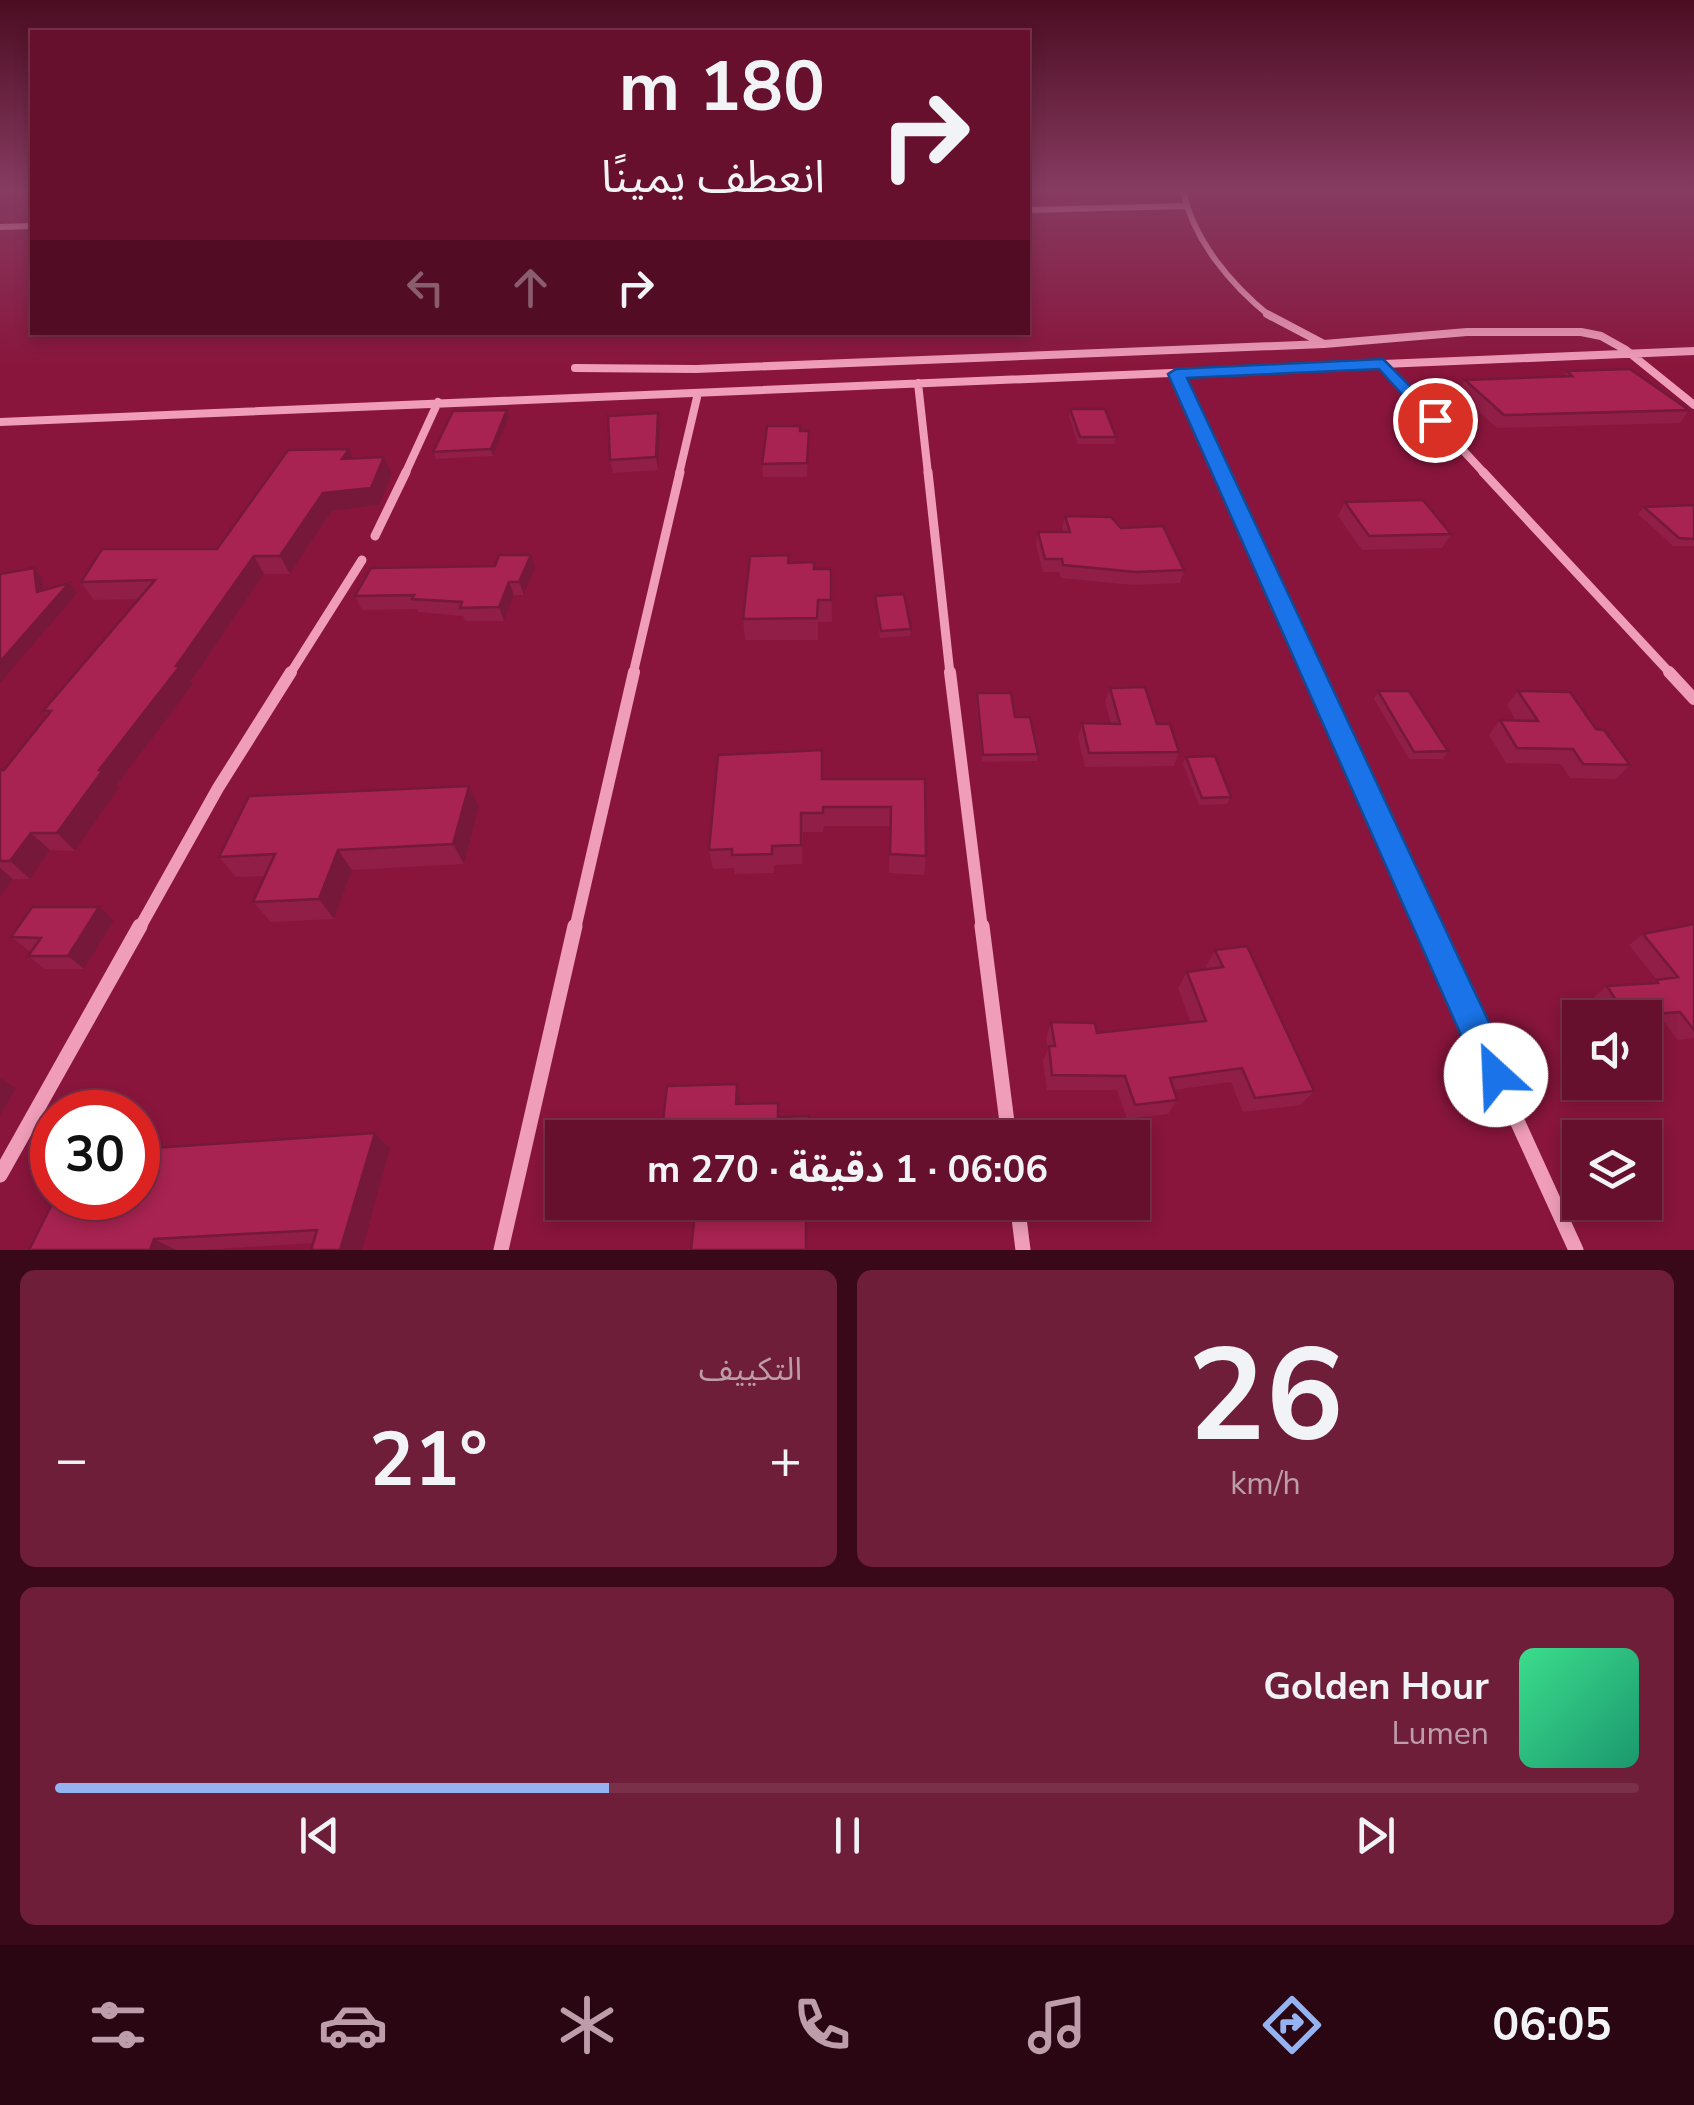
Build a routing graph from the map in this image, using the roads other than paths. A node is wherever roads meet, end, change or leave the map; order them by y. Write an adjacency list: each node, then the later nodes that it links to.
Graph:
1 (1209, 249): 2 (street)
2 (1324, 344): 4 (street); 6 (street)
3 (1694, 351): 4 (street)
4 (1629, 354): 5 (street); 11 (street)
5 (1383, 364): 7 (street); 15 (street)
6 (575, 368)
7 (1176, 374): 8 (street); 21 (street)
8 (918, 383): 9 (street); 16 (street)
9 (698, 393): 10 (street); 19 (street)
10 (438, 402): 12 (street); 13 (street)
11 (1694, 405)
12 (0, 422)
13 (375, 536)
14 (362, 560): 17 (street)
15 (1694, 699)
16 (1007, 1120)
17 (0, 1175)
18 (1019, 1220): 20 (street)
19 (501, 1250)
20 (1023, 1250)
21 (1576, 1250)

